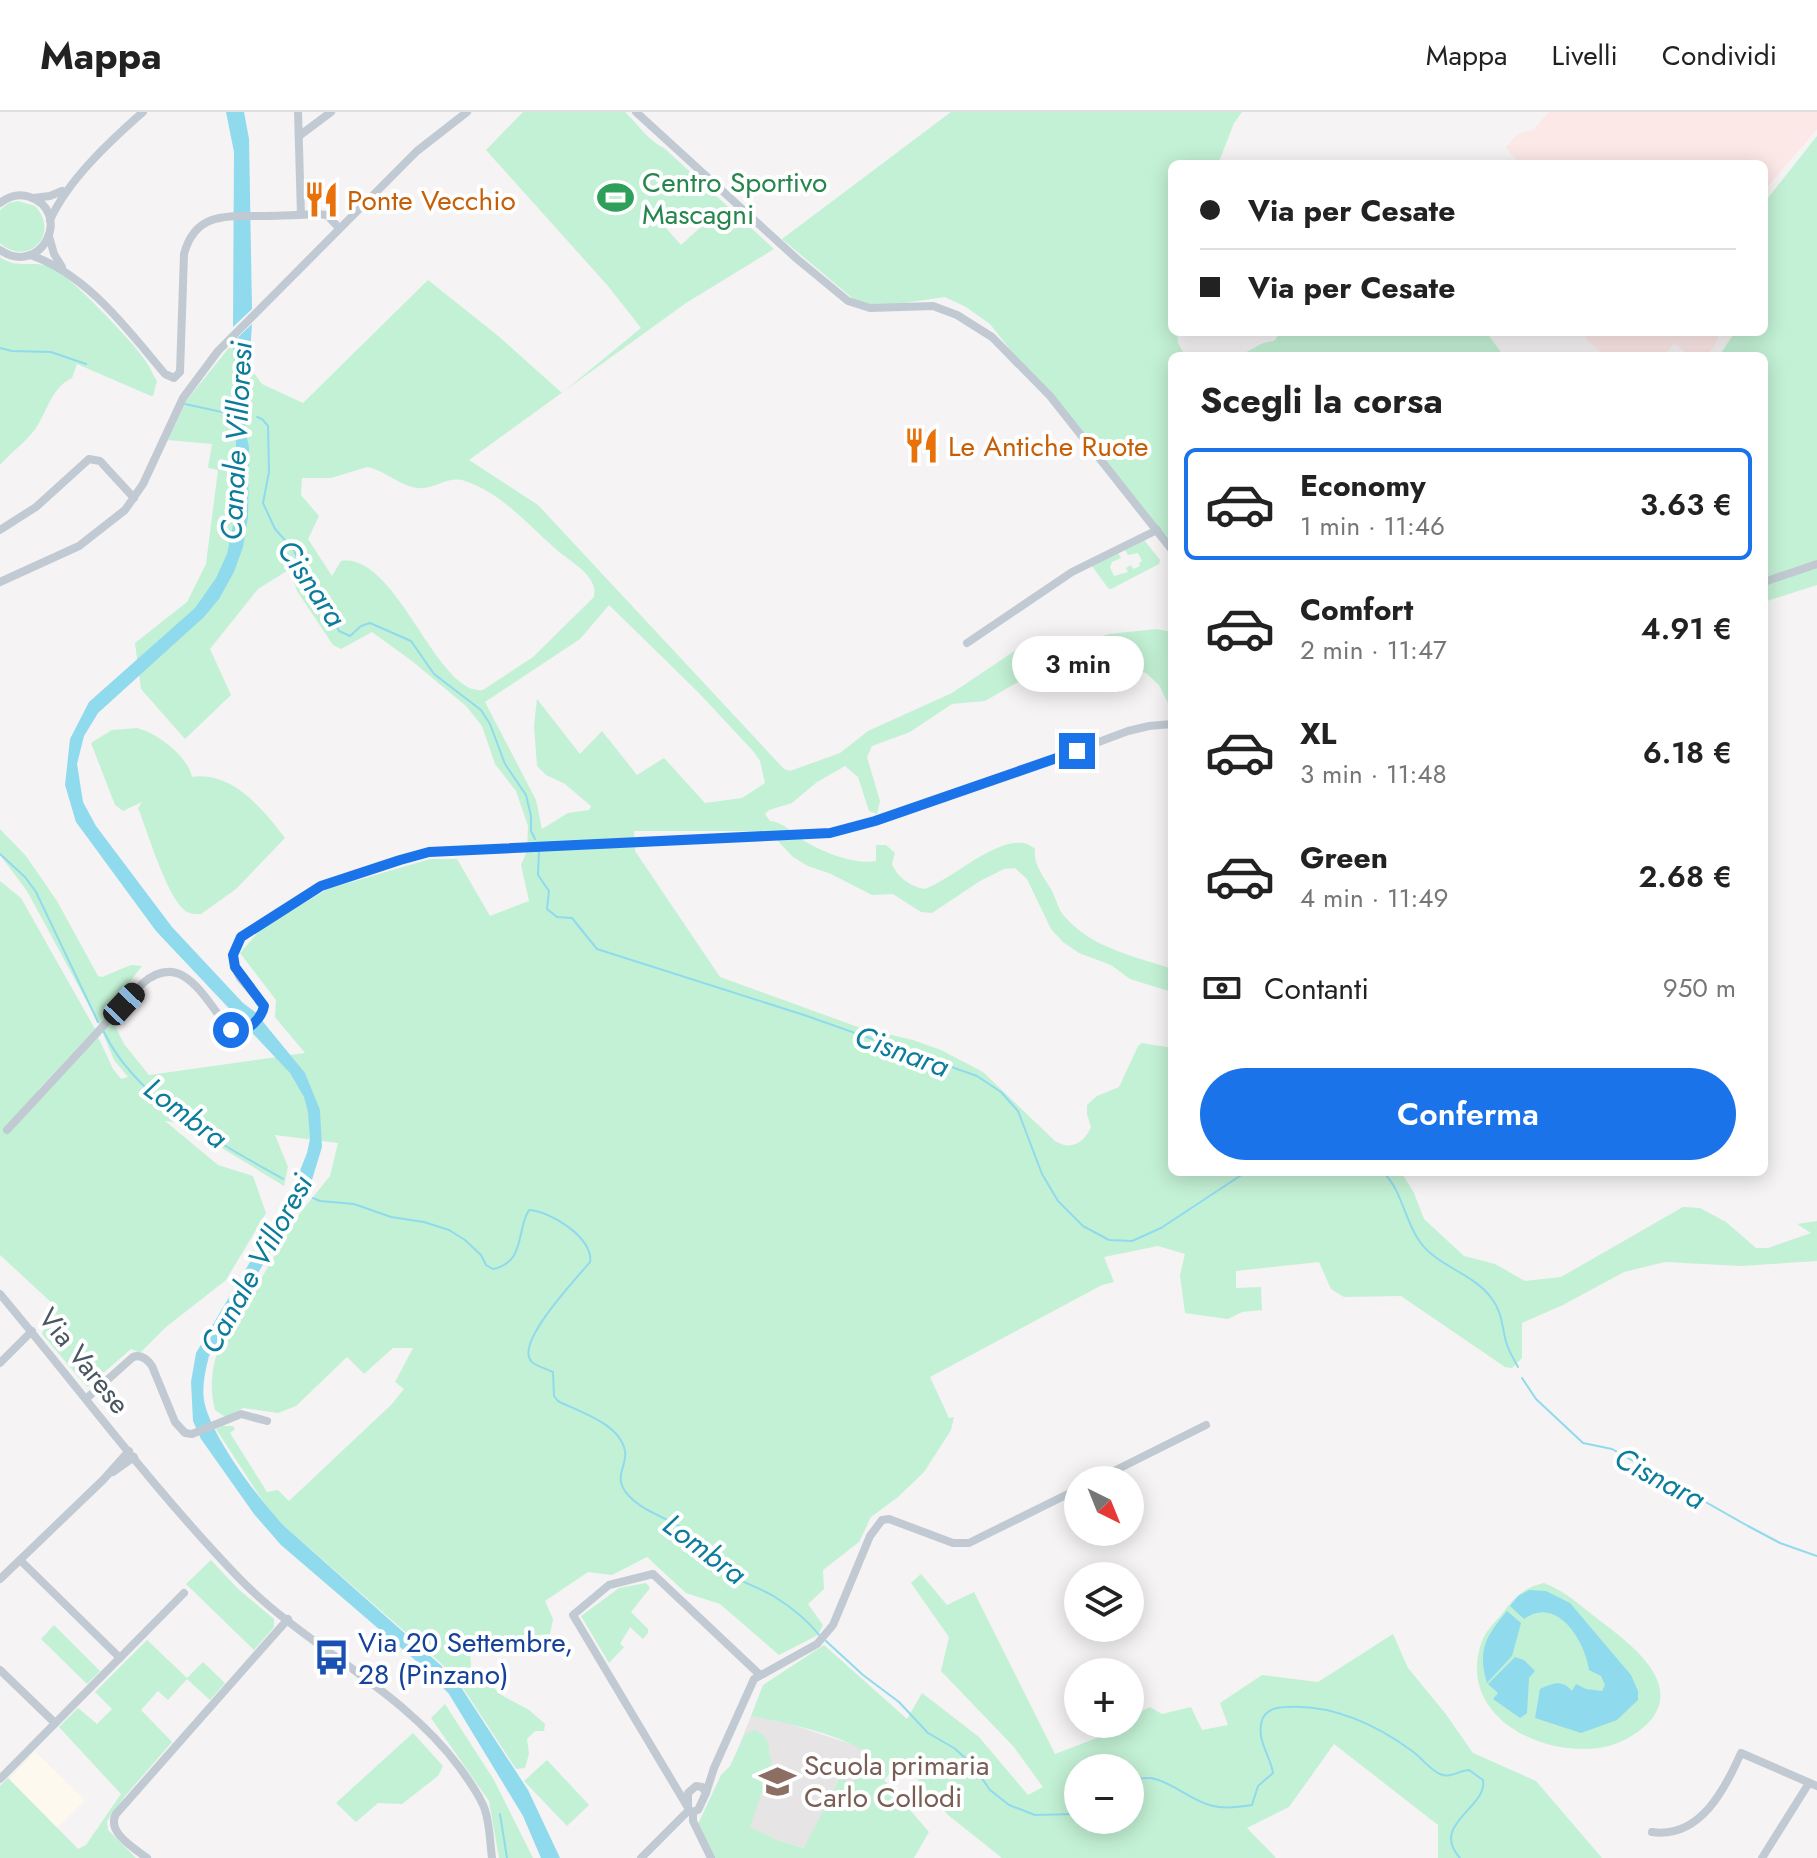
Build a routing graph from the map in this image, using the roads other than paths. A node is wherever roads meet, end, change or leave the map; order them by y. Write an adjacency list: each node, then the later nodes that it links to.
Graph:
1 (143, 112): 7 (street)
2 (298, 112): 6 (street)
3 (331, 112): 6 (street)
4 (467, 112): 14 (street)
5 (636, 112): 21 (street)
6 (299, 136): 12 (street)
7 (70, 186): 10 (street); 13 (street)
8 (0, 194): 9 (street)
9 (10, 197): 10 (street); 11 (street)
10 (33, 198): 13 (street)
11 (0, 203)
12 (301, 215): 14 (street); 18 (street)
13 (50, 220): 15 (street)
14 (339, 228): 19 (street)
15 (49, 235): 17 (street); 18 (street)
16 (0, 250): 17 (street)
17 (30, 255): 18 (street)
18 (66, 271)
19 (134, 498): 20 (street); 25 (street)
20 (0, 530)
21 (1157, 530): 22 (street); 26 (street)
22 (1168, 545)
23 (1817, 564): 24 (street)
24 (1768, 581)
25 (0, 582)
26 (967, 643)
27 (1168, 724): 28 (street)
28 (7, 1130)
29 (0, 1294): 30 (street, Via Varese)
30 (32, 1331): 31 (street); 32 (street, Via Varese)
31 (0, 1363)
32 (87, 1398): 33 (street); 35 (street, Via Varese)
33 (267, 1421)
34 (1206, 1425): 36 (street)
35 (131, 1454): 38 (street); 41 (street, Via Varese)
36 (1124, 1466)
37 (1064, 1496): 44 (street)
38 (20, 1560): 39 (street); 42 (street)
39 (0, 1579)
40 (184, 1593): 42 (street)
41 (288, 1619): 52 (street); 53 (street, Via Varese)
42 (120, 1658): 45 (street)
43 (0, 1670): 45 (street)
44 (759, 1674): 48 (street); 49 (street)
45 (55, 1723): 46 (street)
46 (1, 1774)
47 (1813, 1784): 51 (street); 56 (street)
48 (705, 1787): 49 (street); 50 (street)
49 (683, 1793): 50 (street)
50 (690, 1810): 54 (street); 55 (street)
51 (1652, 1832)
52 (147, 1858)
53 (492, 1858)
54 (641, 1858)
55 (711, 1858)
56 (1762, 1858)

